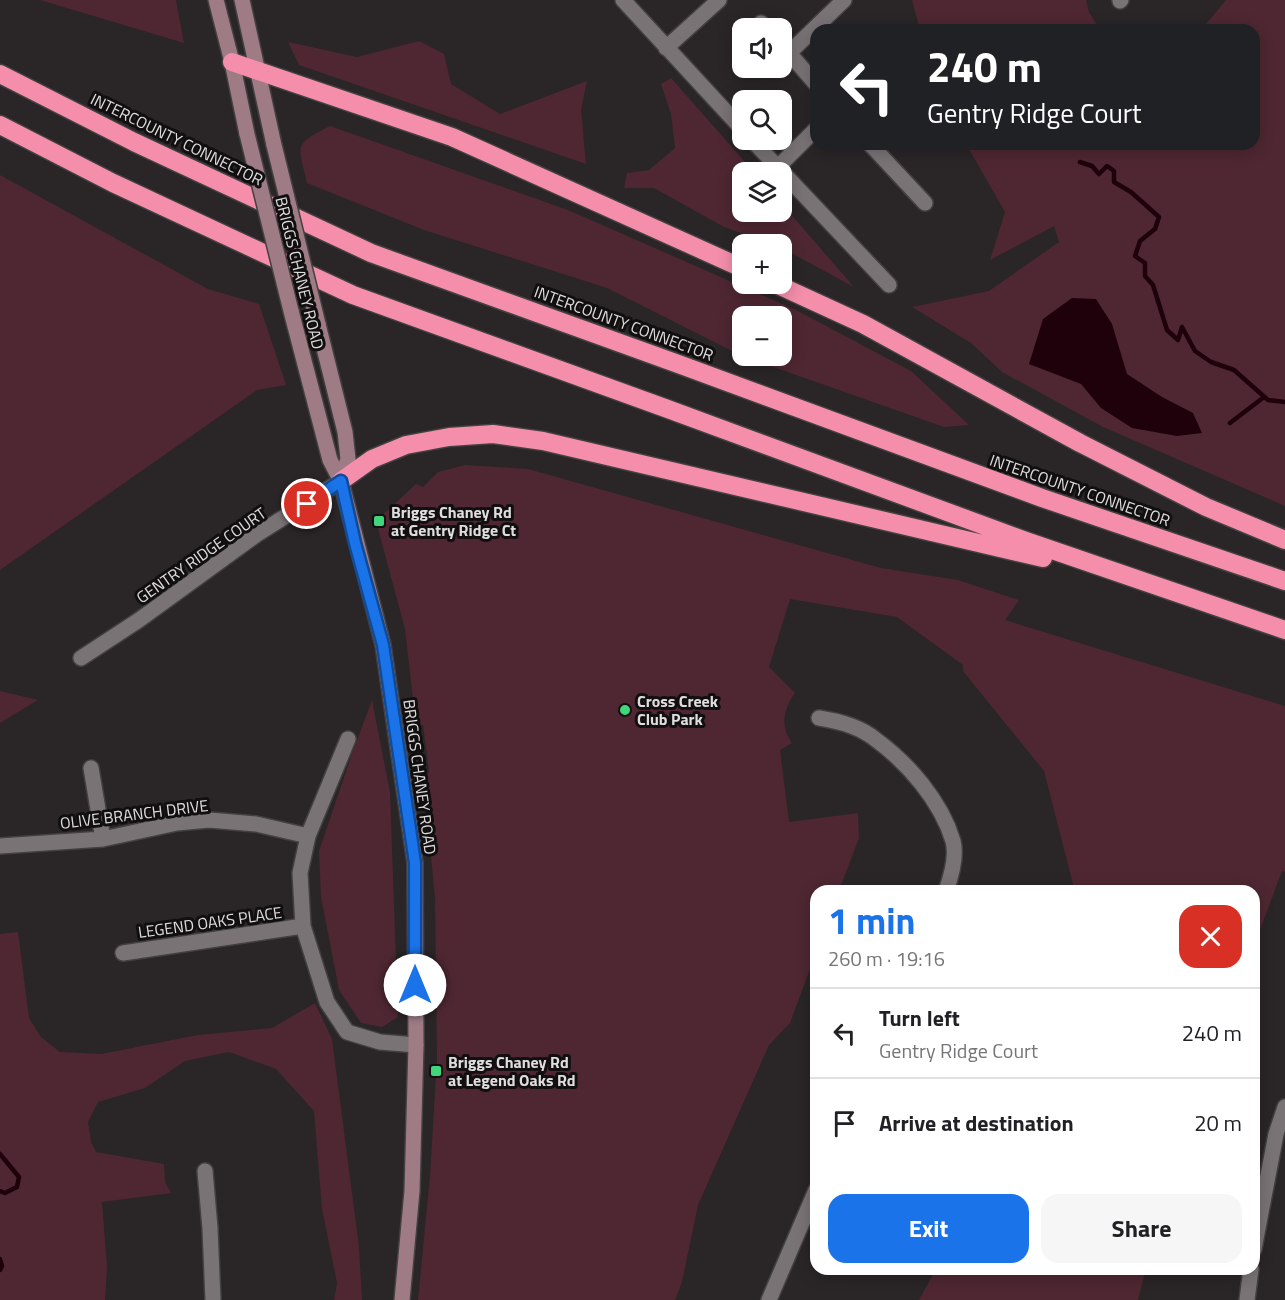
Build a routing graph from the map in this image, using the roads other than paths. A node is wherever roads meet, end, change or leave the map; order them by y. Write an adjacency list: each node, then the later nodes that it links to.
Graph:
1 (216, 0): 11 (main road, BRIGGS CHANEY ROAD)
2 (242, 0): 12 (main road, BRIGGS CHANEY ROAD)
3 (623, 0): 9 (street)
4 (719, 0): 9 (street)
5 (844, 0): 6 (street)
6 (814, 24)
7 (810, 28): 8 (street)
8 (792, 42)
9 (666, 48): 15 (street)
10 (792, 56): 14 (street)
11 (232, 62): 12 (highway); 27 (main road, BRIGGS CHANEY ROAD, bridge)
12 (258, 70): 24 (highway); 27 (main road, BRIGGS CHANEY ROAD, bridge)
13 (0, 74): 29 (highway, INTERCOUNTY CONNECTOR)
14 (810, 77)
15 (732, 118)
16 (0, 125): 30 (highway)
17 (810, 135): 21 (street)
18 (762, 150): 20 (street)
19 (876, 150): 23 (street)
20 (773, 162)
21 (783, 162)
22 (792, 182): 25 (street)
23 (925, 203)
24 (732, 264)
25 (889, 285)
26 (792, 291): 28 (highway)
27 (341, 481): 30 (highway); 32 (street, GENTRY RIDGE COURT); 42 (main road, BRIGGS CHANEY ROAD)
28 (1285, 540)
29 (1285, 582)
30 (1150, 584): 31 (highway)
31 (1285, 630)
32 (81, 658)
33 (819, 718): 39 (street)
34 (348, 739): 36 (street)
35 (92, 768): 37 (street)
36 (308, 836): 37 (street, OLIVE BRANCH DRIVE); 40 (street)
37 (103, 839): 38 (street, OLIVE BRANCH DRIVE)
38 (0, 846)
39 (948, 885)
40 (303, 926): 41 (street, LEGEND OAKS PLACE); 42 (street)
41 (123, 952)
42 (416, 1045): 49 (main road, BRIGGS CHANEY ROAD)
43 (1285, 1107): 46 (street)
44 (205, 1171): 48 (street)
45 (810, 1204): 50 (street)
46 (1260, 1218)
47 (1250, 1275): 51 (street)
48 (213, 1300)
49 (402, 1300)
50 (769, 1300)
51 (1247, 1300)

